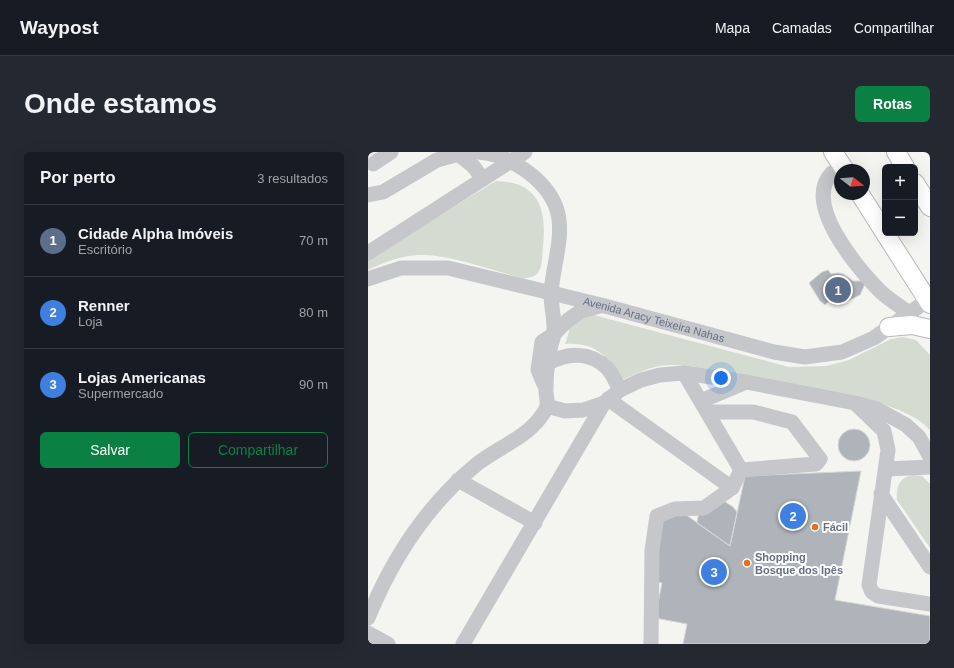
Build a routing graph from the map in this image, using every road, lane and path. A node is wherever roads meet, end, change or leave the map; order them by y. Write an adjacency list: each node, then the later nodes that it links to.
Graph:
1 (391, 152): 8 (street)
2 (478, 152): 6 (street)
3 (525, 152): 6 (street)
4 (896, 152): 9 (main road)
5 (463, 153): 10 (street); 12 (street)
6 (511, 161): 10 (street); 17 (street)
7 (840, 163): 20 (street)
8 (372, 164)
9 (903, 164)
10 (483, 179): 15 (street)
11 (918, 187): 14 (main road)
12 (368, 195)
13 (864, 200): 18 (main road)
14 (930, 207)
15 (368, 253)
16 (368, 279): 17 (street, Avenida Aracy Teixeira Nahas)
17 (551, 293): 19 (street, Avenida Aracy Teixeira Nahas); 23 (street)
18 (929, 300): 20 (street, Avenida Aracy Teixeira Nahas)
19 (601, 306): 21 (street, Avenida Aracy Teixeira Nahas); 23 (street)
20 (909, 313): 21 (street, Avenida Aracy Teixeira Nahas)
21 (889, 327): 22 (main road)
22 (930, 329)
23 (554, 334): 24 (street); 27 (street)
24 (549, 363): 27 (street); 28 (street)
25 (684, 373): 26 (street); 28 (street); 32 (street)
26 (746, 382): 30 (street); 32 (street)
27 (546, 386): 31 (street)
28 (620, 390): 29 (street)
29 (606, 401): 31 (street); 38 (street); 40 (street)
30 (854, 403): 33 (street); 35 (street)
31 (547, 406): 37 (street)
32 (705, 407): 36 (street); 36 (street)
33 (930, 457)
34 (930, 467): 35 (street)
35 (886, 469): 39 (street)
36 (741, 470): 38 (street)
37 (458, 480): 40 (street); 43 (street)
38 (732, 488): 47 (street)
39 (881, 494): 41 (street); 42 (street)
40 (535, 524): 46 (street)
41 (930, 567)
42 (930, 604)
43 (368, 618)
44 (368, 633): 45 (street)
45 (388, 644)
46 (463, 644)
47 (651, 644)

